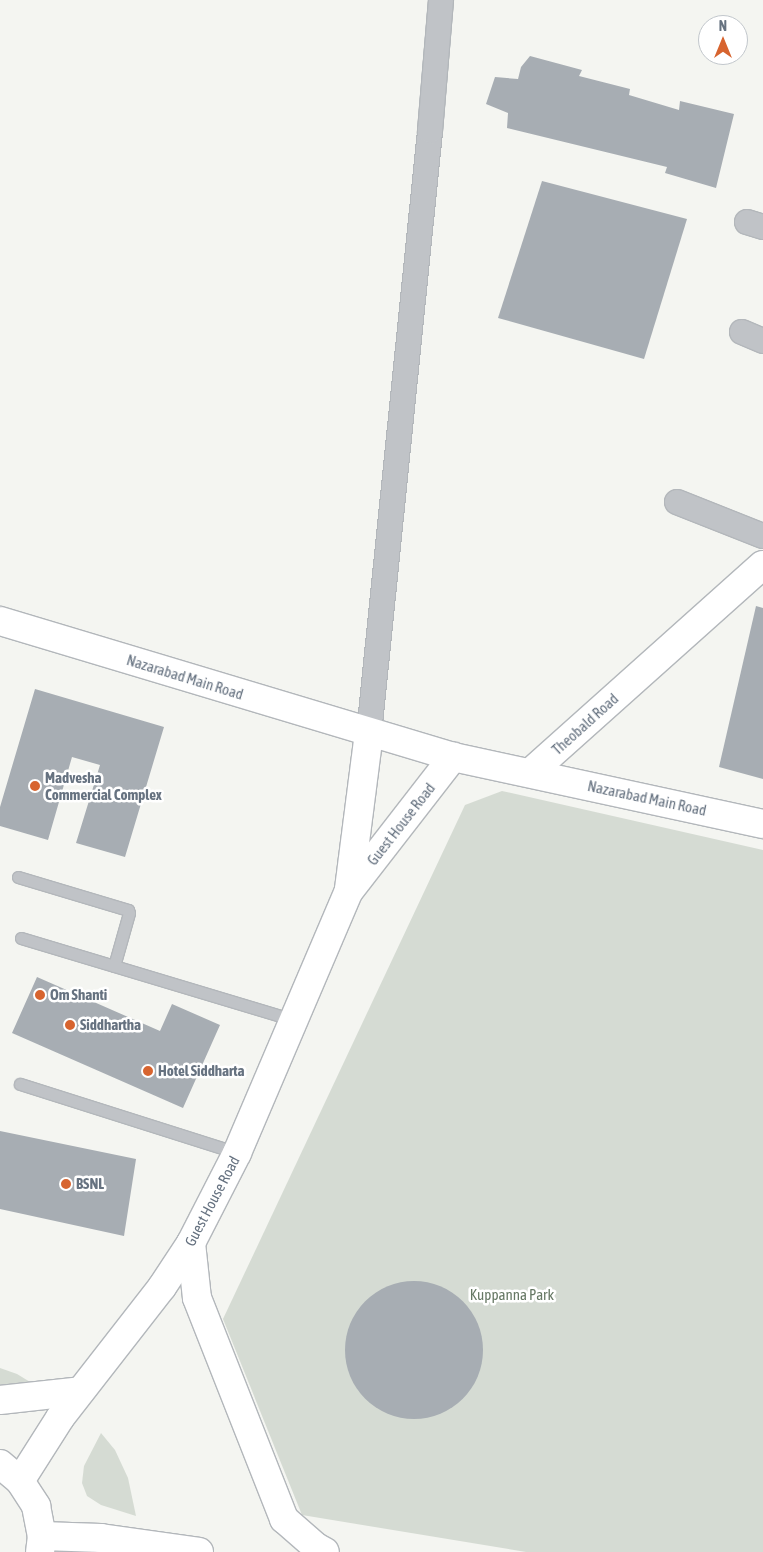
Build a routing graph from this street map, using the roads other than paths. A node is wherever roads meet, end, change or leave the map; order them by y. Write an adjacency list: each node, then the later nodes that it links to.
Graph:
1 (441, 0): 6 (street)
2 (677, 502): 3 (street)
3 (763, 536)
4 (763, 565): 8 (main road, Theobald Road)
5 (0, 621): 6 (main road, Nazarabad Main Road)
6 (369, 733): 7 (main road); 11 (main road, Guest House Road)
7 (454, 757): 8 (main road); 11 (main road, Guest House Road)
8 (530, 773): 9 (main road, Nazarabad Main Road)
9 (763, 824)
10 (18, 877): 13 (lane)
11 (349, 891): 14 (main road, Guest House Road)
12 (21, 938): 13 (lane)
13 (114, 966): 14 (lane)
14 (294, 1020): 16 (main road, Guest House Road)
15 (20, 1084): 16 (lane)
16 (237, 1153): 17 (main road, Guest House Road)
17 (191, 1242): 18 (main road, Guest House Road); 24 (main road)
18 (82, 1391): 19 (main road); 21 (main road, Guest House Road)
19 (0, 1400)
20 (0, 1464): 21 (main road)
21 (20, 1481): 22 (main road)
22 (41, 1544): 23 (main road)
23 (199, 1552)
24 (325, 1552)

